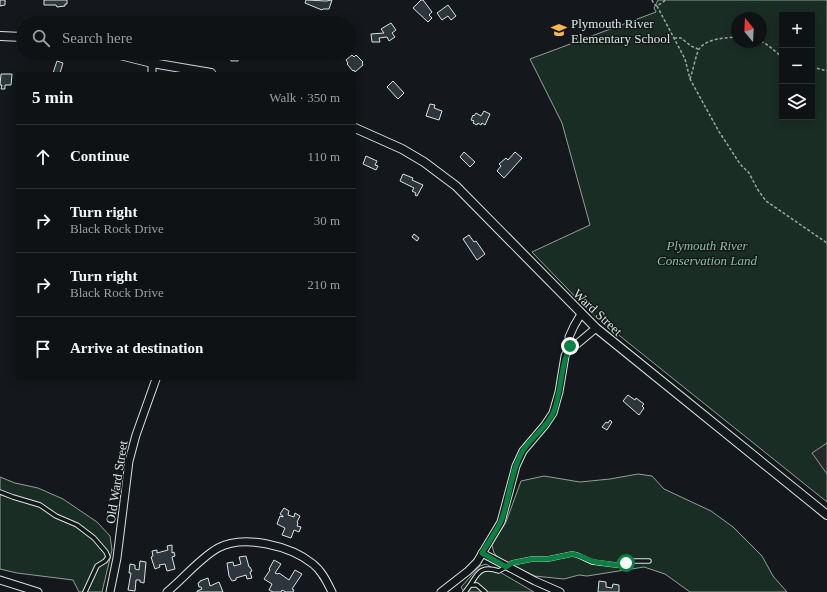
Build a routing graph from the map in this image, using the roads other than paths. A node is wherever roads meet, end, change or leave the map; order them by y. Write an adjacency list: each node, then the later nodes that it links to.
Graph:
1 (0, 36): 2 (street)
2 (16, 37)
3 (140, 60): 4 (street)
4 (152, 63): 5 (street); 6 (street)
5 (152, 72)
6 (205, 72)
7 (356, 128): 8 (street, Ward Street)
8 (582, 314): 9 (street, Ward Street); 10 (street)
9 (596, 328): 10 (street); 13 (street, Ward Street)
10 (570, 346): 14 (street)
11 (156, 380): 21 (street, Old Ward Street)
12 (0, 492): 20 (lane)
13 (827, 515)
14 (482, 553): 16 (street); 24 (street)
15 (649, 561): 16 (lane)
16 (506, 567): 18 (lane); 27 (street)
17 (0, 580): 19 (street)
18 (471, 585): 25 (lane); 26 (lane)
19 (38, 592)
20 (85, 592)
21 (110, 592)
22 (167, 592): 23 (street)
23 (332, 592)
24 (441, 592)
25 (465, 592)
26 (485, 592)
27 (560, 592)

